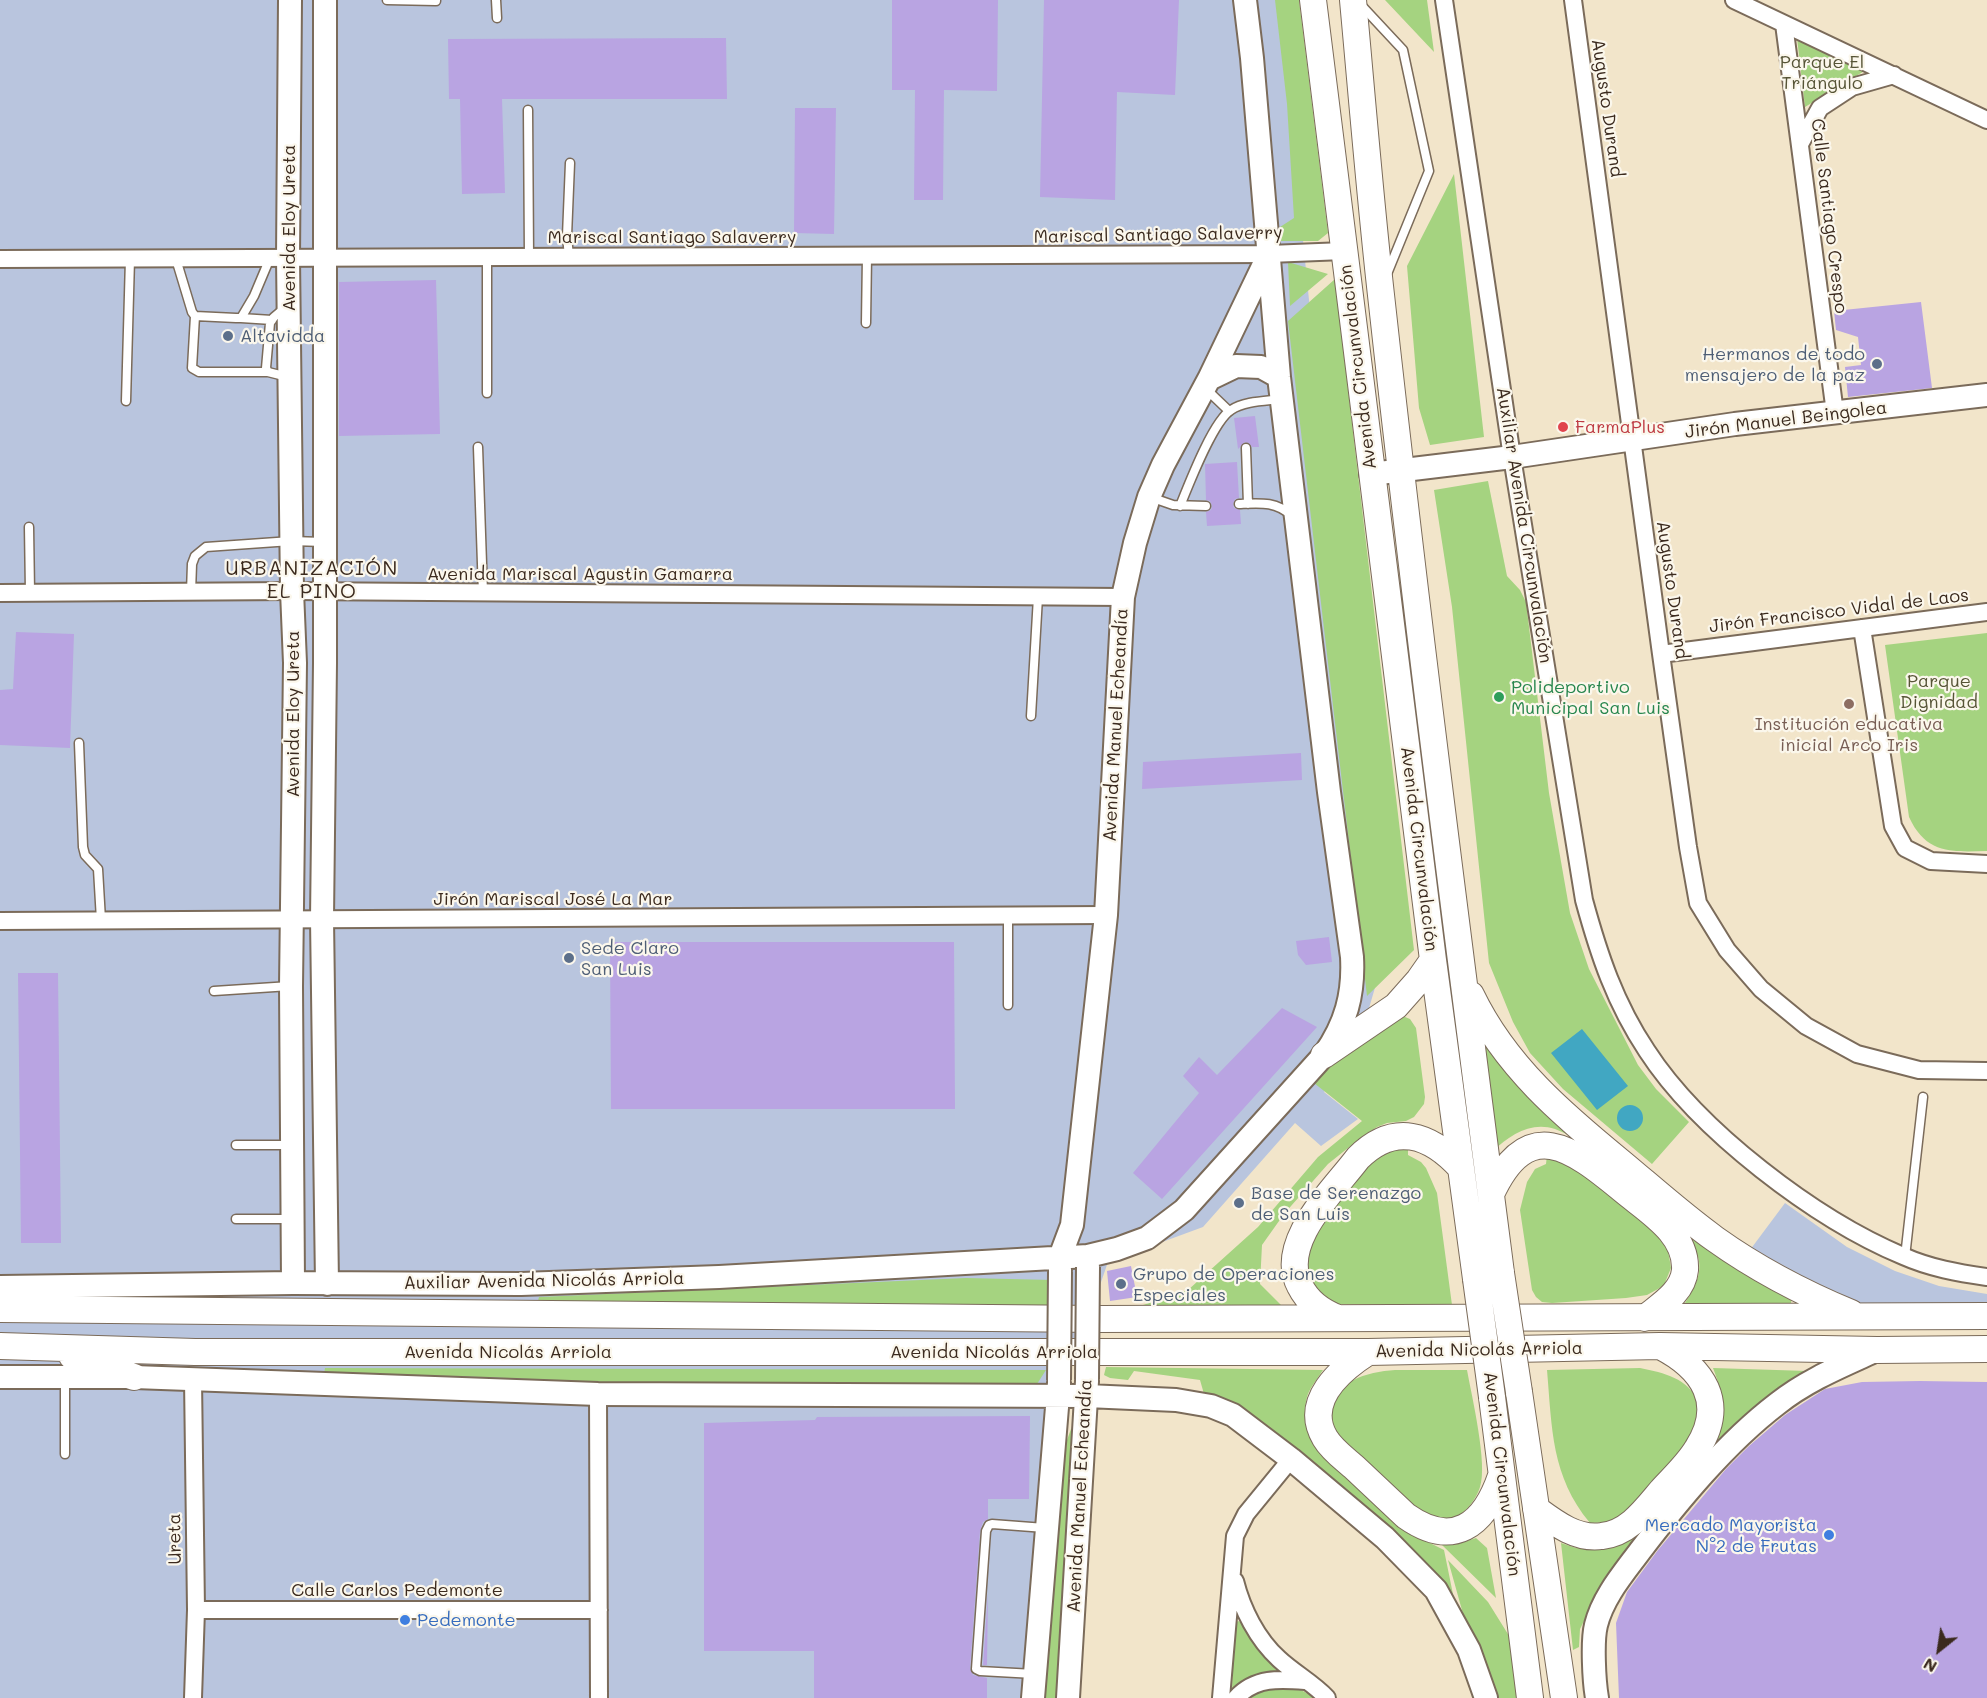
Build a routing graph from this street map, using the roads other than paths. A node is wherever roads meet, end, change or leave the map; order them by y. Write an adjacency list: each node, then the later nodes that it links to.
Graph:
1 (290, 0): 24 (street, Avenida Eloy Ureta)
2 (328, 0): 25 (street, Avenida Eloy Ureta)
3 (387, 0): 11 (lane)
4 (496, 0): 12 (lane)
5 (1245, 0): 20 (street)
6 (1313, 0): 19 (main road, Avenida Circunvalación)
7 (1355, 0): 30 (main road, Avenida Circunvalación); 30 (lane)
8 (1444, 0): 50 (street, Auxiliar Avenida Circunvalación)
9 (1574, 0): 47 (street, Augusto Durand)
10 (1734, 0): 13 (street)
11 (436, 1)
12 (497, 18)
13 (1784, 24): 14 (street); 17 (street, Calle Santiago Crespo)
14 (1894, 75): 16 (street); 17 (street)
15 (528, 110): 22 (lane)
16 (1987, 120)
17 (1800, 144): 45 (street, Calle Santiago Crespo)
18 (570, 162): 23 (lane)
19 (1344, 251): 20 (street, Mariscal Santiago Salaverry); 52 (main road, Avenida Circunvalación)
20 (1269, 254): 21 (street, Mariscal Santiago Salaverry); 36 (street, Avenida Manuel Echeandía); 37 (street)
21 (867, 256): 23 (street, Mariscal Santiago Salaverry); 34 (lane)
22 (529, 257): 23 (street, Mariscal Santiago Salaverry); 26 (street, Mariscal Santiago Salaverry)
23 (569, 257)
24 (279, 258): 25 (street, Mariscal Santiago Salaverry); 29 (street, Mariscal Santiago Salaverry); 31 (street, Avenida Eloy Ureta); 33 (lane)
25 (325, 258): 26 (street, Mariscal Santiago Salaverry); 41 (street, Avenida Eloy Ureta)
26 (487, 258): 38 (lane)
27 (0, 259): 28 (street, Mariscal Santiago Salaverry)
28 (130, 259): 29 (street, Mariscal Santiago Salaverry); 42 (lane)
29 (176, 259): 32 (lane)
30 (1380, 291): 51 (main road, Avenida Circunvalación)
31 (280, 312): 33 (lane); 35 (street, Avenida Eloy Ureta)
32 (195, 316): 33 (lane); 35 (lane)
33 (241, 318)
34 (866, 323)
35 (279, 374): 40 (street, Avenida Eloy Ureta)
36 (1206, 383): 37 (street); 44 (lane); 53 (street, Avenida Manuel Echeandía)
37 (1280, 388): 43 (lane); 56 (street)
38 (487, 393)
39 (1987, 395): 45 (street, Jirón Manuel Beingolea)
40 (290, 400): 41 (street); 58 (street, Avenida Eloy Ureta)
41 (325, 400): 59 (street, Avenida Eloy Ureta)
42 (126, 401)
43 (1244, 405): 44 (lane); 46 (lane)
44 (1229, 411): 54 (lane)
45 (1835, 413): 47 (street, Jirón Manuel Beingolea)
46 (1243, 417)
47 (1632, 440): 50 (street, Jirón Manuel Beingolea); 70 (street, Augusto Durand)
48 (478, 447): 65 (lane)
49 (1246, 448): 56 (lane)
50 (1512, 457): 51 (street, Jirón Manuel Beingolea); 102 (street, Auxiliar Avenida Circunvalación)
51 (1400, 471): 52 (street, Jirón Manuel Beingolea); 85 (main road, Avenida Circunvalación)
52 (1371, 474): 84 (main road, Avenida Circunvalación)
53 (1149, 497): 54 (lane); 67 (street, Avenida Manuel Echeandía)
54 (1180, 506): 55 (lane)
55 (1206, 506)
56 (1296, 519): 91 (street)
57 (28, 526): 63 (lane)
58 (291, 541): 59 (lane); 60 (street, Avenida Eloy Ureta); 64 (lane)
59 (325, 542): 61 (street, Avenida Eloy Ureta)
60 (292, 591): 61 (street, Avenida Mariscal Agustin Gamarra); 64 (street, Avenida Mariscal Agustin Gamarra); 71 (street, Avenida Eloy Ureta)
61 (324, 591): 65 (street, Avenida Mariscal Agustin Gamarra); 72 (street, Avenida Eloy Ureta)
62 (0, 592): 63 (street, Avenida Mariscal Agustin Gamarra)
63 (30, 592): 64 (street, Avenida Mariscal Agustin Gamarra)
64 (191, 592)
65 (483, 593): 66 (street, Avenida Mariscal Agustin Gamarra)
66 (1038, 597): 67 (street, Avenida Mariscal Agustin Gamarra); 73 (lane)
67 (1124, 597): 79 (street, Avenida Manuel Echeandía)
68 (1987, 612): 69 (street, Jirón Francisco Vidal de Laos)
69 (1862, 628): 70 (street, Jirón Francisco Vidal de Laos); 77 (street)
70 (1661, 654): 92 (street, Augusto Durand)
71 (295, 663): 72 (street); 75 (street, Avenida Eloy Ureta)
72 (325, 663): 76 (street, Avenida Eloy Ureta)
73 (1032, 716)
74 (79, 743): 81 (lane)
75 (292, 831): 76 (street); 82 (street, Avenida Eloy Ureta)
76 (323, 831): 80 (street, Avenida Eloy Ureta)
77 (1987, 864)
78 (1008, 915): 79 (street, Jirón Mariscal José La Mar); 80 (street, Jirón Mariscal José La Mar); 88 (lane)
79 (1106, 915): 101 (street, Avenida Manuel Echeandía)
80 (322, 919): 82 (street, Jirón Mariscal José La Mar); 89 (street, Avenida Eloy Ureta)
81 (101, 920): 82 (street, Jirón Mariscal José La Mar); 83 (street, Jirón Mariscal José La Mar)
82 (291, 920): 86 (street, Avenida Eloy Ureta)
83 (0, 921)
84 (1433, 960): 91 (main road); 96 (main road, Avenida Circunvalación)
85 (1462, 973): 97 (main road, Avenida Circunvalación); 112 (main road)
86 (291, 986): 87 (lane); 90 (street, Avenida Eloy Ureta)
87 (214, 991)
88 (1008, 1005)
89 (323, 1032): 90 (street); 98 (street, Avenida Eloy Ureta)
90 (292, 1034): 94 (street, Avenida Eloy Ureta)
91 (1324, 1055): 103 (street)
92 (1987, 1071)
93 (1923, 1097): 102 (lane)
94 (292, 1144): 95 (lane); 99 (street, Avenida Eloy Ureta)
95 (236, 1145)
96 (1461, 1168): 113 (main road); 129 (main road, Avenida Circunvalación, bridge)
97 (1491, 1194): 111 (main road); 130 (main road, Avenida Circunvalación, bridge)
98 (326, 1197): 99 (street); 107 (street, Avenida Eloy Ureta)
99 (293, 1208): 100 (lane); 106 (street, Avenida Eloy Ureta)
100 (236, 1219)
101 (1072, 1225): 103 (street, Avenida Manuel Echeandía); 104 (street, Avenida Manuel Echeandía)
102 (1905, 1257): 105 (street, Auxiliar Avenida Circunvalación)
103 (1088, 1262): 104 (street, Auxiliar Avenida Nicolás Arriola); 125 (street, Avenida Manuel Echeandía, bridge)
104 (1060, 1264): 107 (street, Auxiliar Avenida Nicolás Arriola); 124 (street, Avenida Manuel Echeandía, bridge)
105 (1987, 1277)
106 (293, 1283): 107 (street, Auxiliar Avenida Nicolás Arriola); 108 (street, Auxiliar Avenida Nicolás Arriola)
107 (327, 1284)
108 (0, 1287)
109 (0, 1310): 113 (main road, Avenida Nicolás Arriola)
110 (1987, 1316): 112 (main road, Avenida Nicolás Arriola)
111 (1646, 1317): 112 (main road, Avenida Nicolás Arriola); 113 (main road, Avenida Nicolás Arriola)
112 (1861, 1317)
113 (1338, 1318)
114 (0, 1346): 116 (main road, Avenida Nicolás Arriola)
115 (1660, 1346): 118 (main road, Avenida Nicolás Arriola); 119 (main road, Avenida Nicolás Arriola); 130 (main road)
116 (46, 1347): 119 (main road, Avenida Nicolás Arriola); 122 (main road)
117 (1987, 1349): 118 (main road, Avenida Nicolás Arriola)
118 (1877, 1350): 147 (street)
119 (1368, 1352): 129 (main road)
120 (64, 1376): 121 (street); 122 (street); 127 (lane)
121 (0, 1377)
122 (134, 1377): 123 (street)
123 (193, 1379): 126 (street); 133 (street, Ureta)
124 (1059, 1388): 125 (street); 126 (street); 131 (street, Avenida Manuel Echeandía)
125 (1087, 1388): 128 (street); 140 (street, Avenida Manuel Echeandía)
126 (598, 1394): 134 (street)
127 (65, 1454)
128 (1291, 1459): 132 (street); 144 (street)
129 (1501, 1476): 145 (main road, Avenida Circunvalación)
130 (1536, 1509): 146 (main road, Avenida Circunvalación)
131 (1046, 1528): 135 (street, Avenida Manuel Echeandía); 135 (lane)
132 (1232, 1569): 136 (street); 141 (street)
133 (196, 1610): 134 (street, Calle Carlos Pedemonte); 137 (street, Ureta)
134 (599, 1610): 138 (street)
135 (1034, 1674): 139 (street, Avenida Manuel Echeandía)
136 (1305, 1681): 142 (street); 143 (street)
137 (193, 1698)
138 (599, 1698)
139 (1033, 1698)
140 (1068, 1698)
141 (1221, 1698)
142 (1236, 1698)
143 (1327, 1698)
144 (1486, 1698)
145 (1530, 1698)
146 (1564, 1698)
147 (1597, 1698)

